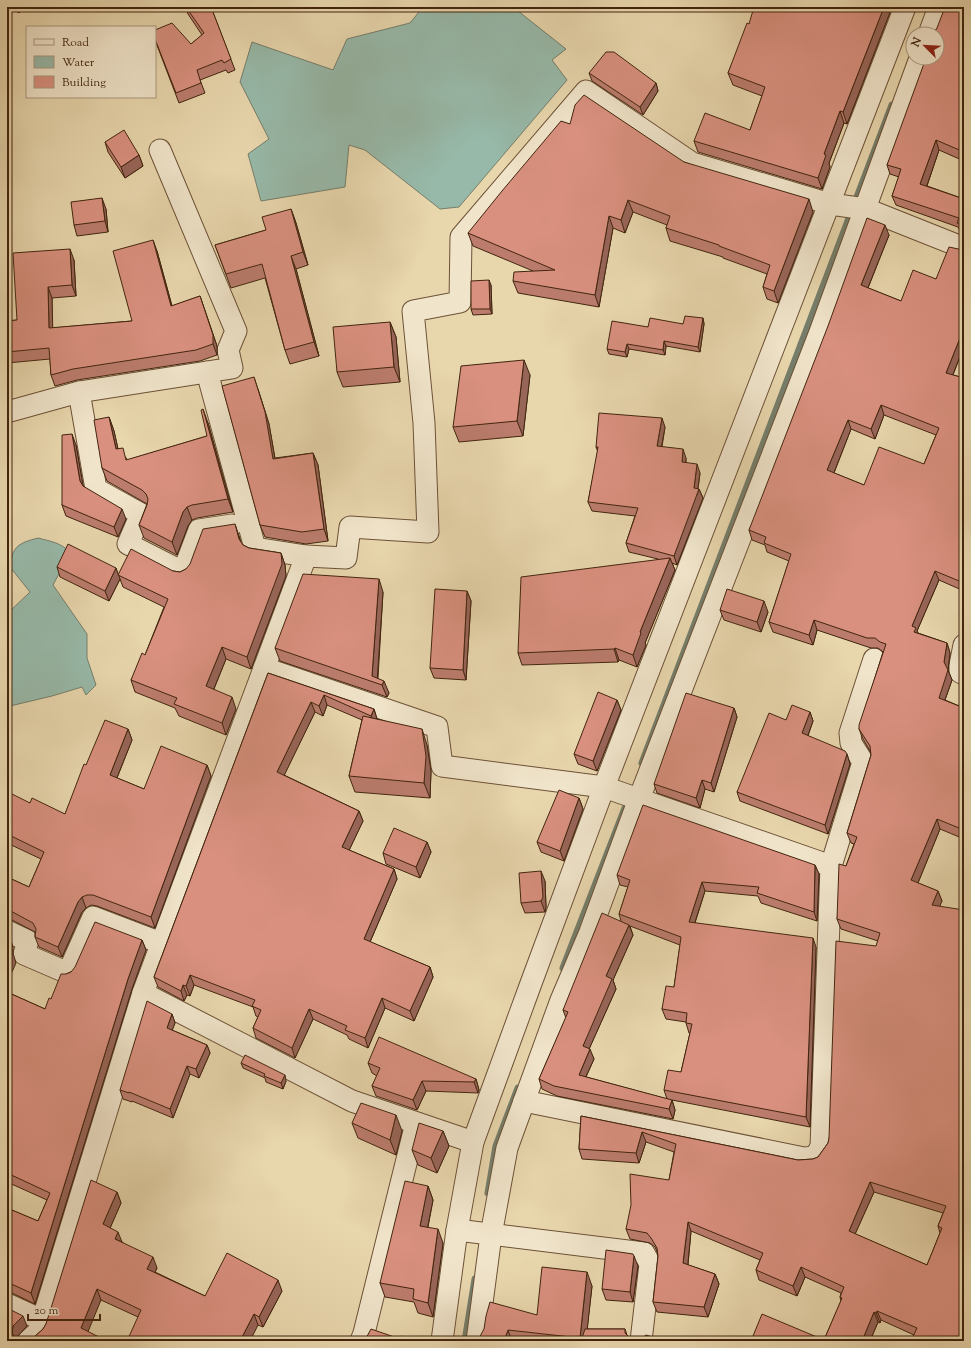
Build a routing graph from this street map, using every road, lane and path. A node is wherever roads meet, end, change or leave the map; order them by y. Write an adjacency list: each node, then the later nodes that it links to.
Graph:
1 (905, 7): 6 (street)
2 (939, 7): 3 (street)
3 (932, 26)
4 (917, 66): 7 (street)
5 (160, 150): 9 (street)
6 (830, 204): 7 (street); 13 (street); 18 (street)
7 (866, 209): 8 (street); 19 (street)
8 (964, 248)
9 (207, 372): 10 (street); 12 (street)
10 (79, 392): 11 (street); 12 (street)
11 (7, 412)
12 (248, 522): 13 (street)
13 (306, 556): 16 (street)
14 (964, 644): 17 (street)
15 (874, 658): 20 (street)
16 (264, 668): 18 (street); 22 (street)
17 (964, 674)
18 (604, 787): 19 (street); 23 (street)
19 (638, 799): 20 (street); 25 (street)
20 (831, 866): 26 (street)
21 (7, 931): 22 (street)
22 (161, 943): 24 (street)
23 (530, 986): 25 (street); 28 (street)
24 (143, 993): 27 (street); 32 (street)
25 (561, 1000): 26 (street)
26 (524, 1101): 30 (street)
27 (416, 1123): 28 (street); 34 (street)
28 (474, 1142): 29 (street)
29 (457, 1230): 30 (street); 35 (street)
30 (491, 1235): 36 (street); 37 (street)
31 (7, 1304): 32 (street)
32 (42, 1320): 33 (street)
33 (28, 1341)
34 (361, 1341)
35 (442, 1341)
36 (478, 1341)
37 (640, 1341)

